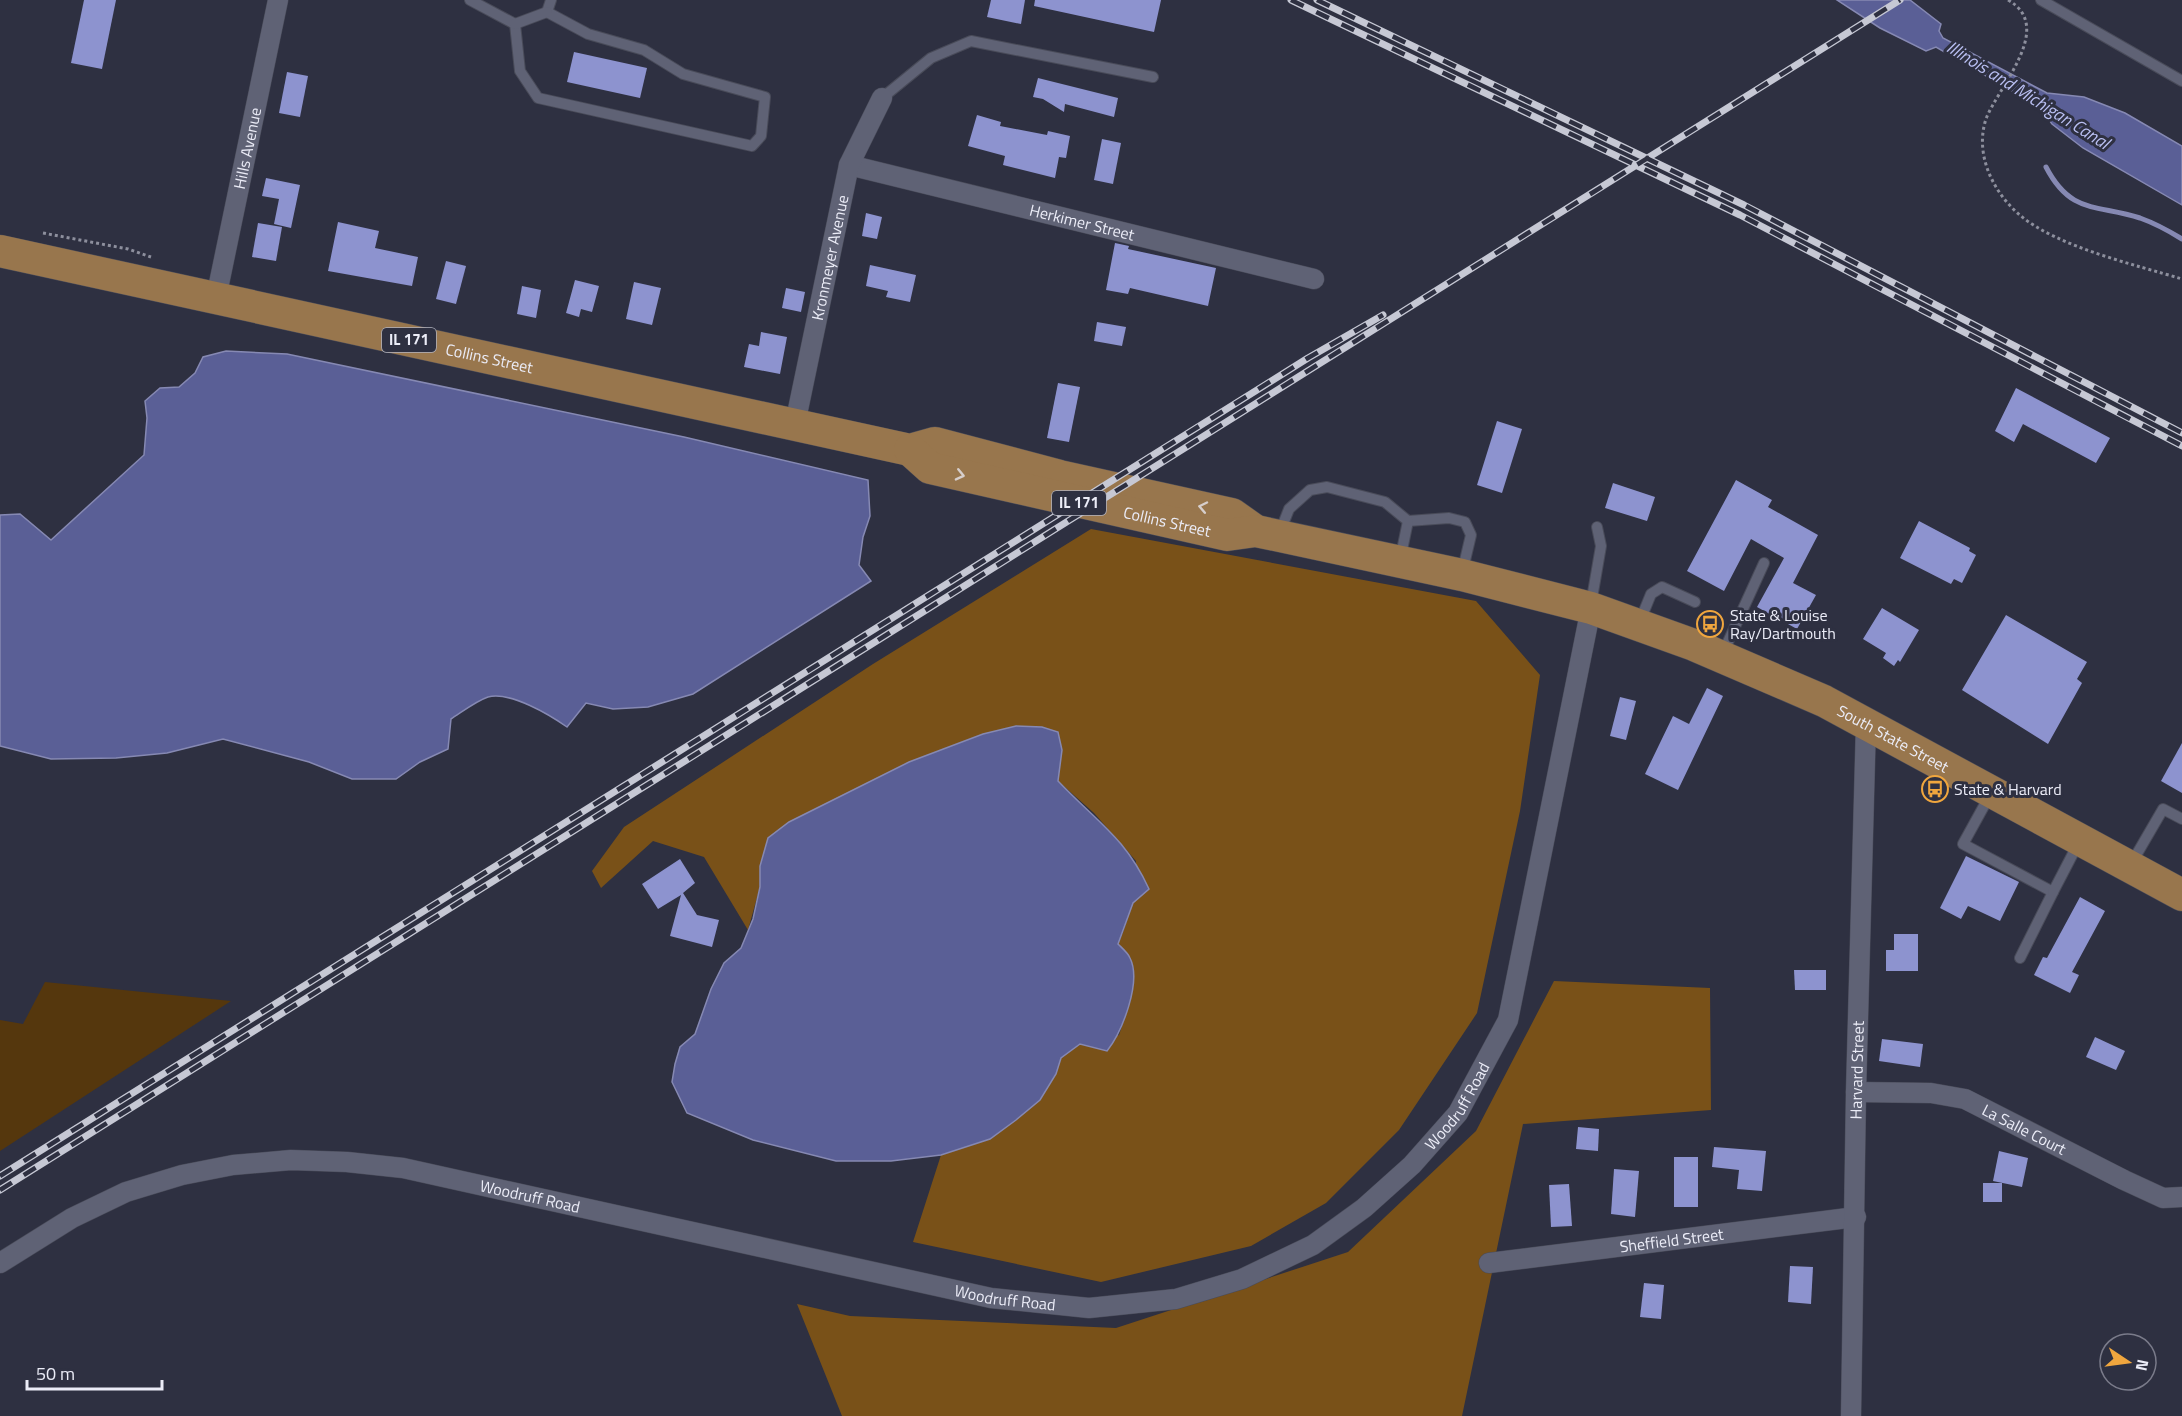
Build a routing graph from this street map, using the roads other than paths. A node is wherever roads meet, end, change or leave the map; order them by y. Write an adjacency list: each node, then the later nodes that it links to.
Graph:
1 (278, 0): 13 (street, Hills Avenue)
2 (470, 0): 6 (lane)
3 (551, 0): 5 (lane)
4 (2042, 0): 8 (lane)
5 (547, 12): 6 (lane); 6 (lane)
6 (515, 24)
7 (1153, 77): 9 (lane)
8 (2182, 81)
9 (882, 98): 10 (street, Kronmeyer Avenue)
10 (849, 165): 12 (street, Herkimer Street); 14 (street, Kronmeyer Avenue)
11 (0, 251): 13 (main road, Collins Street / IL 171)
12 (1314, 279)
13 (216, 298): 14 (main road, Collins Street / IL 171)
14 (795, 424): 17 (main road, Collins Street / IL 171)
15 (1408, 521): 17 (lane); 18 (lane); 20 (lane)
16 (1597, 527): 22 (lane)
17 (1267, 533): 18 (main road, Collins Street / IL 171)
18 (1400, 561): 20 (main road, Collins Street / IL 171)
19 (1764, 563): 24 (lane)
20 (1462, 575): 22 (main road, Collins Street / IL 171)
21 (1695, 602): 23 (lane)
22 (1591, 608): 23 (main road, South State Street / IL 171); 36 (street, Woodruff Road)
23 (1639, 624): 24 (main road, South State Street / IL 171)
24 (1722, 656): 25 (main road, South State Street / IL 171)
25 (1866, 723): 26 (main road, South State Street / IL 171); 33 (street, Harvard Street)
26 (1992, 792): 28 (main road, South State Street / IL 171); 30 (lane)
27 (2182, 819): 29 (lane)
28 (2081, 840): 29 (main road, South State Street / IL 171); 30 (lane)
29 (2130, 867): 31 (main road, South State Street / IL 171)
30 (2053, 892): 32 (lane)
31 (2182, 895)
32 (2020, 958)
33 (1856, 1092): 34 (street, La Salle Court); 35 (street, Harvard Street)
34 (2182, 1197)
35 (1856, 1217): 37 (street, Sheffield Street); 38 (street, Harvard Street)
36 (0, 1263)
37 (1489, 1263)
38 (1851, 1416)

